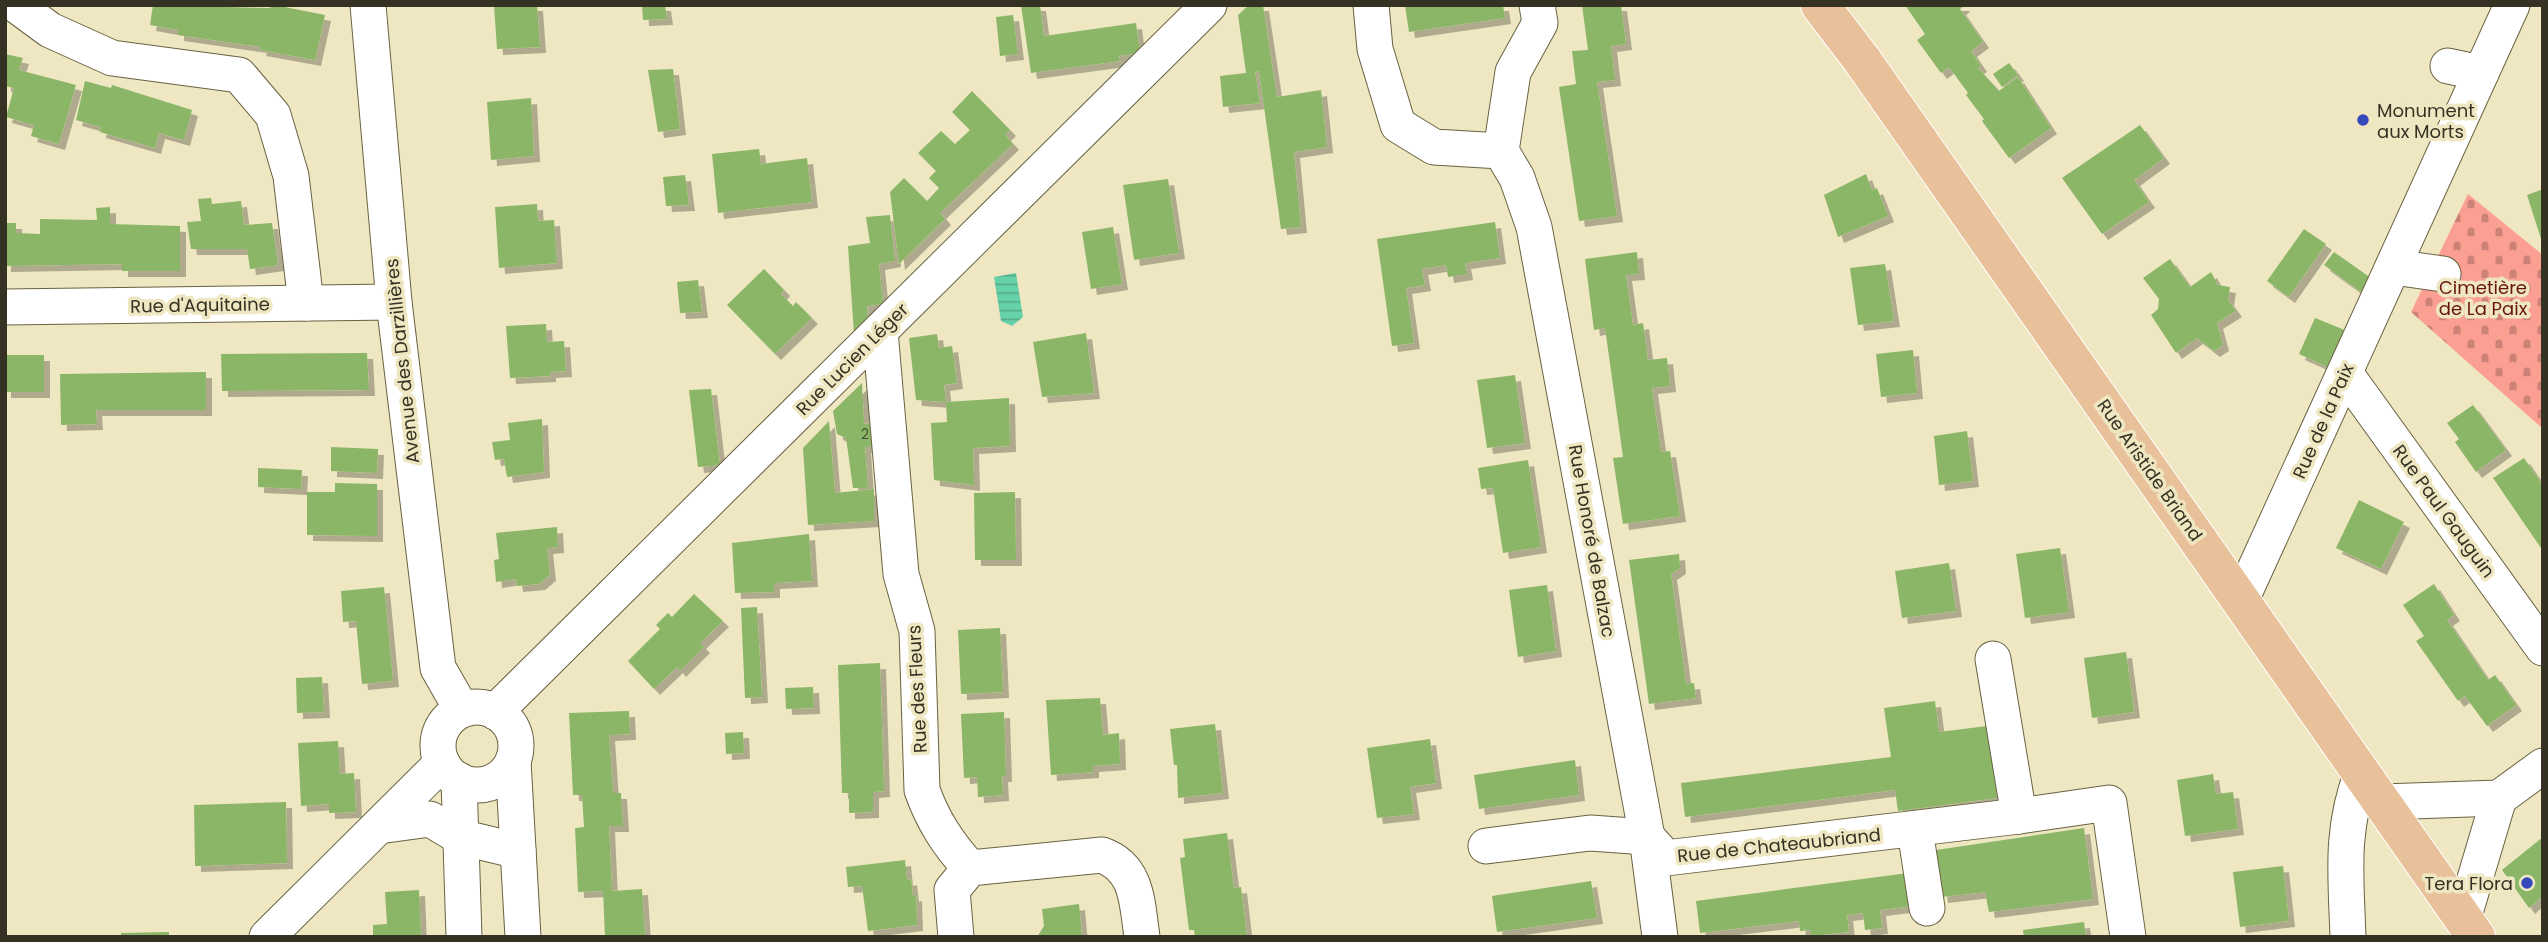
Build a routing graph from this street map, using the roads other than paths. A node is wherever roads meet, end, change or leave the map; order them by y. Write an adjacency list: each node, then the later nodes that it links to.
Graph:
1 (368, 5): 12 (street, Avenue des Darzillières)
2 (1209, 5): 8 (street, Rue Lucien Léger)
3 (1371, 5): 9 (street)
4 (1537, 5): 9 (street)
5 (1820, 5): 17 (main road, Rue Aristide Briand)
6 (2512, 5): 10 (street, Rue de la Paix)
7 (36, 11): 13 (street)
8 (1181, 18): 15 (street, Rue Lucien Léger)
9 (1501, 151): 29 (street, Rue Honoré de Balzac)
10 (2394, 245): 11 (street); 16 (street, Rue de la Paix)
11 (2443, 274)
12 (394, 302): 13 (street, Rue d'Aquitaine); 20 (street, Avenue des Darzillières)
13 (306, 303): 14 (street, Rue d'Aquitaine)
14 (5, 307)
15 (880, 331): 20 (street, Rue Lucien Léger); 33 (street, Rue des Fleurs)
16 (2345, 373): 17 (street, Rue de la Paix); 18 (street, Rue Paul Gauguin)
17 (2241, 600): 24 (main road, Rue Aristide Briand)
18 (2543, 648)
19 (1993, 659): 26 (street)
20 (478, 711): 21 (street); 23 (street, Rue Lucien Léger)
21 (513, 761): 23 (street); 32 (street)
22 (2543, 766): 25 (street)
23 (450, 772): 27 (street); 30 (street, Rue Lucien Léger)
24 (2372, 787): 25 (street); 35 (main road, Rue Aristide Briand); 43 (street)
25 (2499, 797): 35 (street)
26 (2019, 816): 28 (street, Rue de Chateaubriand); 42 (street, Rue de Chateaubriand)
27 (379, 826): 30 (street); 36 (street)
28 (1915, 830): 29 (street, Rue de Chateaubriand); 34 (street)
29 (1647, 836): 31 (street); 41 (street, Rue Honoré de Balzac)
30 (460, 837): 32 (street); 37 (street, Rue Lucien Léger)
31 (1486, 846)
32 (518, 851): 38 (street)
33 (970, 868): 39 (street); 40 (street)
34 (1927, 908)
35 (2470, 928)
36 (267, 937)
37 (464, 937)
38 (523, 937)
39 (956, 937)
40 (1142, 937)
41 (1660, 937)
42 (2128, 937)
43 (2348, 937)

